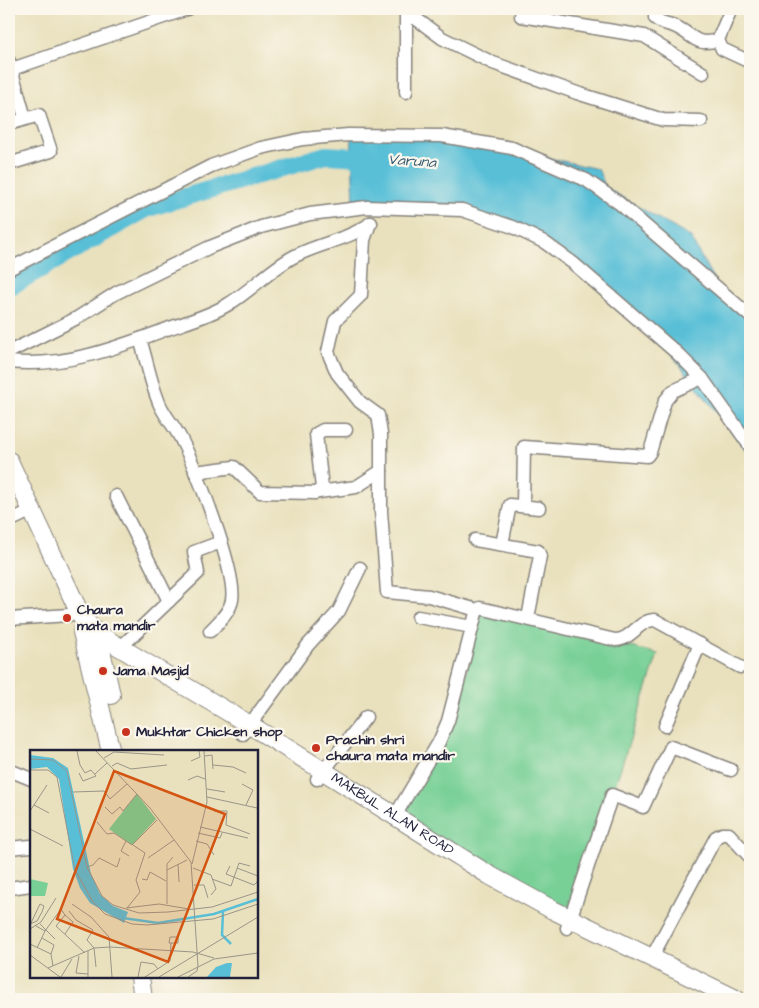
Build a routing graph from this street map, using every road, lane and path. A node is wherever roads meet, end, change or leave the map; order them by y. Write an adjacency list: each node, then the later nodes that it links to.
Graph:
1 (187, 9): 8 (street)
2 (522, 9): 9 (street)
3 (655, 9): 6 (street)
4 (731, 9): 6 (street)
5 (405, 11): 10 (street); 12 (street)
6 (718, 40): 7 (street)
7 (750, 62)
8 (10, 67): 11 (street)
9 (703, 73)
10 (406, 92)
11 (25, 118): 13 (street); 14 (street)
12 (701, 121)
13 (9, 124)
14 (9, 164)
15 (388, 208): 16 (street); 20 (street); 22 (street)
16 (370, 223): 19 (street); 26 (street)
17 (9, 269): 18 (street)
18 (750, 316)
19 (140, 339): 21 (street); 27 (street)
20 (9, 352)
21 (9, 362)
22 (702, 378): 24 (street); 31 (street)
23 (346, 430): 29 (street)
24 (750, 446)
25 (9, 461): 49 (highway, MAKBUL ALAN ROAD)
26 (381, 471): 29 (street); 39 (street)
27 (196, 472): 29 (street); 35 (street)
28 (9, 485): 33 (highway, MAKBUL ALAN ROAD)
29 (319, 492)
30 (116, 496): 38 (street)
31 (523, 505): 32 (street); 36 (street)
32 (539, 508)
33 (15, 518): 40 (highway, MAKBUL ALAN ROAD)
34 (475, 540): 36 (street)
35 (221, 542): 38 (street); 45 (street)
36 (502, 544): 42 (street)
37 (360, 568): 53 (street)
38 (169, 601): 49 (street)
39 (477, 610): 42 (street); 44 (street)
40 (69, 615): 43 (street); 46 (highway, MAKBUL ALAN ROAD)
41 (418, 616): 44 (street)
42 (528, 618): 47 (street)
43 (9, 619)
44 (472, 627): 60 (street)
45 (210, 631)
46 (82, 632): 48 (highway, MAKBUL ALAN ROAD); 54 (highway)
47 (700, 644): 50 (street); 52 (street)
48 (100, 646): 53 (highway, MAKBUL ALAN ROAD); 55 (highway)
49 (120, 648): 53 (highway, MAKBUL ALAN ROAD)
50 (740, 667)
51 (366, 718): 58 (street)
52 (665, 726)
53 (247, 730): 58 (highway, MAKBUL ALAN ROAD)
54 (111, 750)
55 (123, 750)
56 (9, 770): 59 (street)
57 (731, 770): 67 (street)
58 (320, 776): 60 (highway, MAKBUL ALAN ROAD); 61 (highway, MAKBUL ALAN ROAD)
59 (30, 780)
60 (394, 816): 61 (highway, MAKBUL ALAN ROAD)
61 (426, 842): 67 (highway, MAKBUL ALAN ROAD)
62 (30, 846): 63 (street)
63 (9, 848)
64 (750, 857): 68 (street)
65 (30, 886): 66 (street)
66 (9, 888)
67 (570, 923): 68 (highway, MAKBUL ALAN ROAD); 73 (highway, MAKBUL ALAN ROAD)
68 (652, 957): 74 (highway, MAKBUL ALAN ROAD)
69 (131, 978): 71 (highway)
70 (140, 978): 72 (highway)
71 (133, 999)
72 (143, 999)
73 (714, 999)
74 (736, 999)

